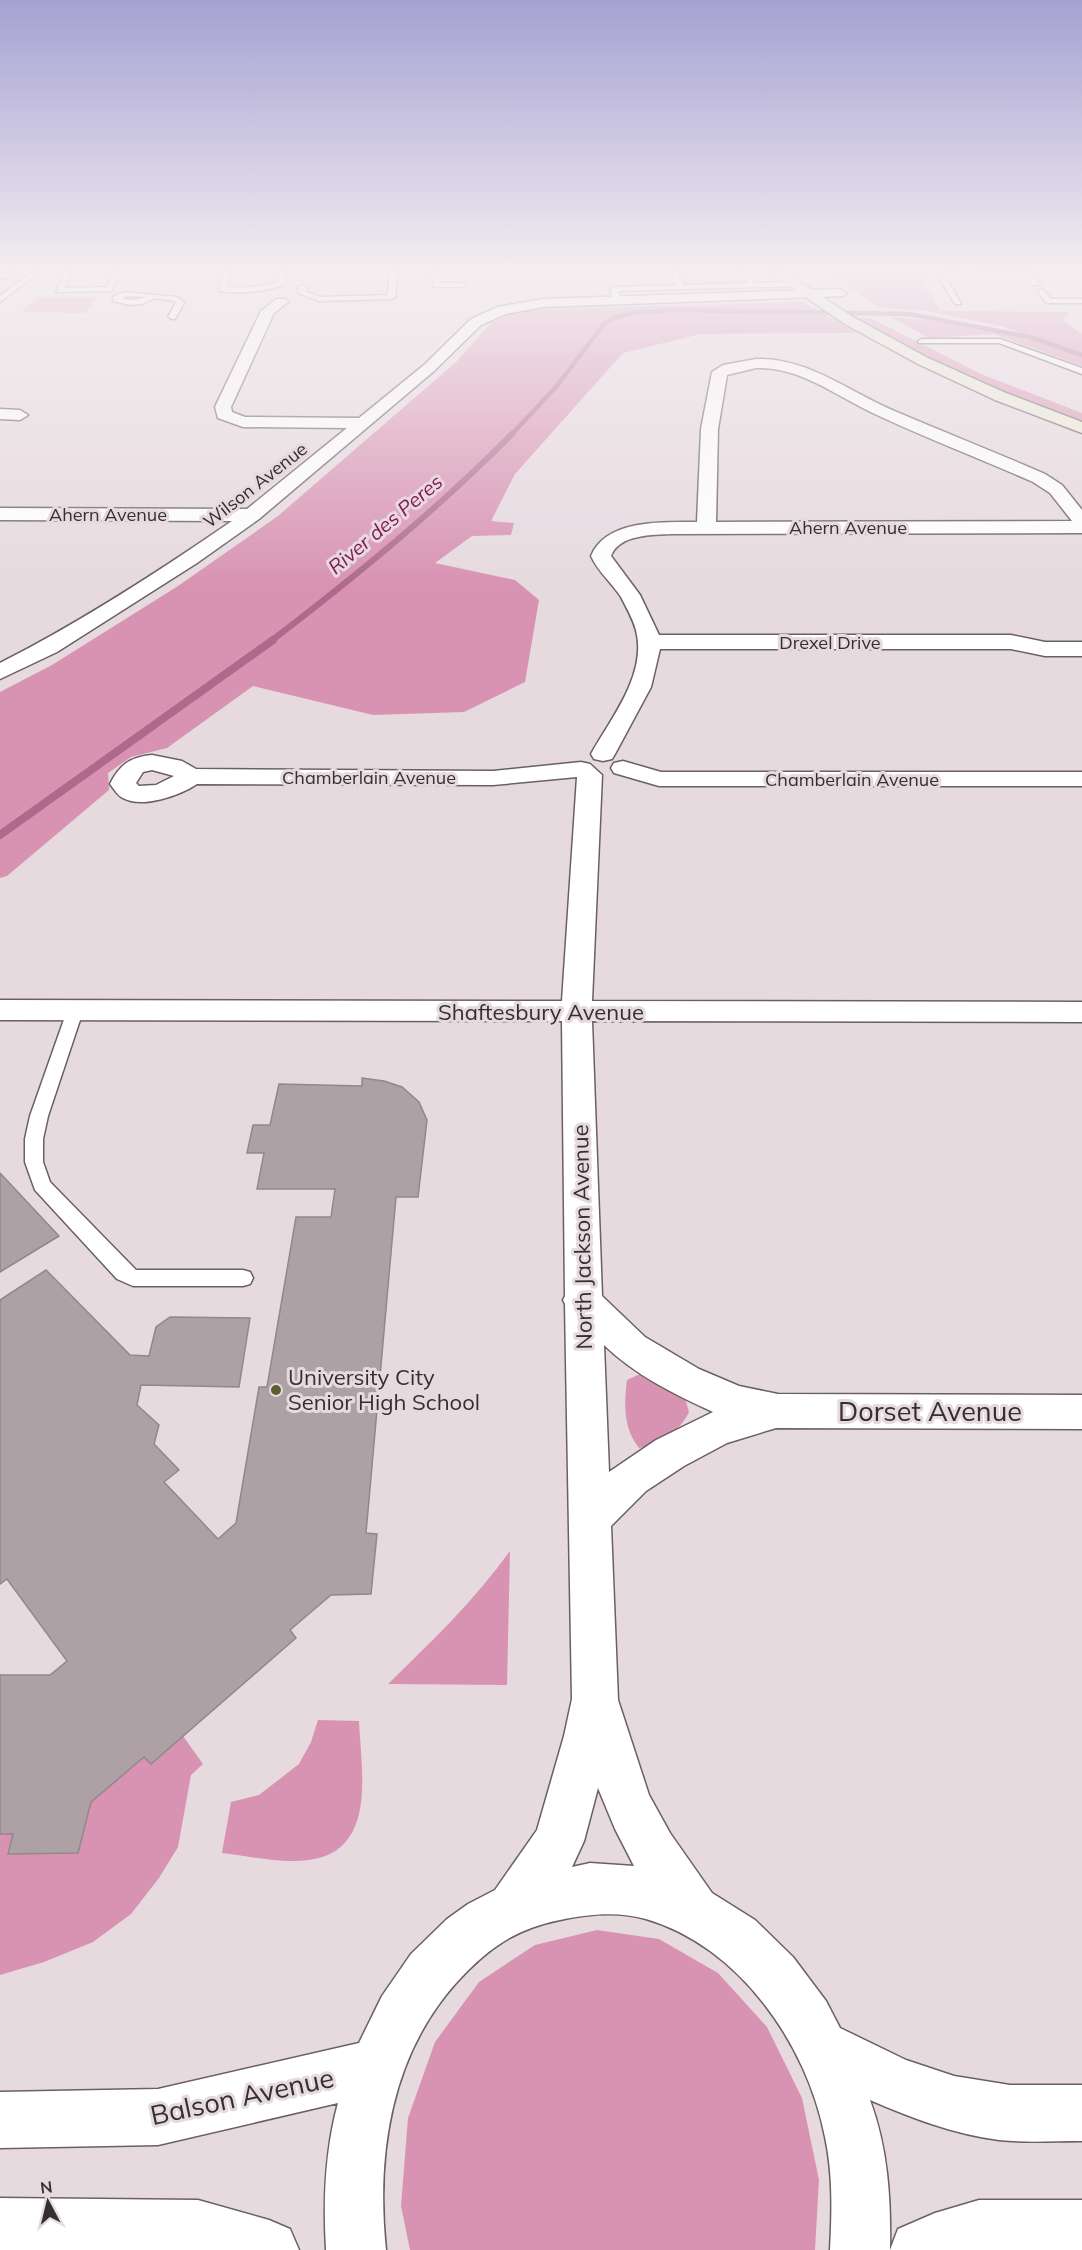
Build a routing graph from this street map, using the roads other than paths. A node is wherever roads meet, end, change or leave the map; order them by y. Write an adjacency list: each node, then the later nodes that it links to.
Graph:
1 (238, 377): 8 (street)
2 (418, 377): 8 (street, Wilson Avenue)
3 (719, 377): 13 (street)
4 (814, 377): 12 (street)
5 (954, 377): 9 (main road)
6 (0, 414): 7 (street)
7 (20, 415)
8 (361, 423): 11 (street, Wilson Avenue)
9 (1082, 428)
10 (0, 514): 11 (street, Ahern Avenue)
11 (252, 515): 20 (street, Wilson Avenue)
12 (1082, 522)
13 (706, 527): 14 (street, Ahern Avenue); 15 (street, Ahern Avenue)
14 (1082, 527)
15 (616, 539): 17 (street, North Jackson Avenue)
16 (1082, 635): 18 (street, Drexel Drive)
17 (649, 642): 18 (street, Drexel Drive); 21 (street, North Jackson Avenue)
18 (1011, 642): 19 (street, Drexel Drive)
19 (1082, 649)
20 (0, 672)
21 (599, 766): 22 (street, Chamberlain Avenue); 23 (street, Chamberlain Avenue); 26 (street, North Jackson Avenue)
22 (191, 776)
23 (1082, 779)
24 (0, 1010): 25 (street, Shaftesbury Avenue)
25 (75, 1011): 26 (street, Shaftesbury Avenue); 28 (lane)
26 (578, 1012): 27 (street, Shaftesbury Avenue); 29 (street, North Jackson Avenue)
27 (1082, 1012)
28 (243, 1278)
29 (582, 1300): 30 (street, Dorset Avenue); 32 (street, North Jackson Avenue)
30 (778, 1411): 31 (street, Dorset Avenue); 32 (street, Dorset Avenue)
31 (1082, 1412)
32 (591, 1518): 33 (street, North Jackson Avenue)
33 (595, 1699): 34 (street, North Jackson Avenue); 35 (street, North Jackson Avenue)
34 (514, 1906): 35 (street); 37 (street)
35 (693, 1909): 36 (street)
36 (824, 2049): 38 (street); 44 (street)
37 (375, 2067): 39 (street, Balson Avenue); 43 (street)
38 (1082, 2113)
39 (0, 2120)
40 (0, 2227): 42 (street)
41 (1082, 2229): 45 (street)
42 (269, 2250)
43 (356, 2250)
44 (860, 2250)
45 (919, 2250)

